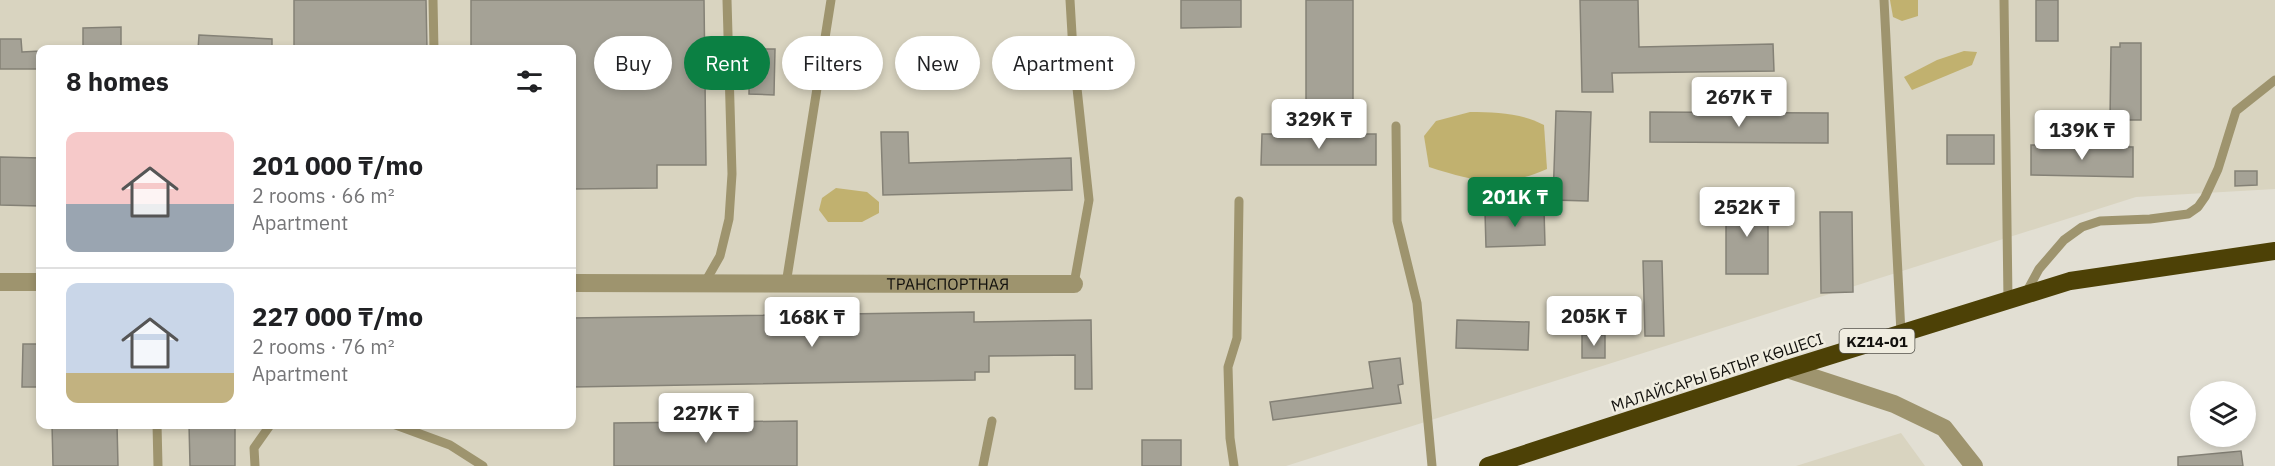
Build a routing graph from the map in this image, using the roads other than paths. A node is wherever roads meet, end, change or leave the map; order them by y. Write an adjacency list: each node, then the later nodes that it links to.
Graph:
1 (433, 0): 7 (lane)
2 (727, 0): 15 (lane)
3 (831, 0): 16 (lane)
4 (1070, 0): 17 (lane)
5 (1884, 0): 19 (lane)
6 (2004, 0): 18 (lane)
7 (434, 45)
8 (2275, 80): 18 (lane)
9 (1396, 126): 30 (lane)
10 (1239, 201): 29 (lane)
11 (2275, 251): 18 (highway, МАЛАЙСАРЫ БАТЫР КӨШЕСІ / KZ14-01)
12 (0, 282): 13 (street)
13 (36, 282)
14 (576, 283): 15 (street, ТРАНСПОРТНАЯ)
15 (704, 284): 16 (street, ТРАНСПОРТНАЯ)
16 (786, 284): 17 (street, ТРАНСПОРТНАЯ)
17 (1074, 284)
18 (2017, 298): 19 (highway, МАЛАЙСАРЫ БАТЫР КӨШЕСІ / KZ14-01)
19 (1901, 333): 20 (highway, МАЛАЙСАРЫ БАТЫР КӨШЕСІ / KZ14-01)
20 (1787, 369): 31 (highway, МАЛАЙСАРЫ БАТЫР КӨШЕСІ / KZ14-01); 32 (street)
21 (992, 421): 28 (lane)
22 (157, 429): 25 (lane)
23 (267, 429): 26 (lane)
24 (407, 429): 27 (lane)
25 (158, 466)
26 (255, 466)
27 (483, 466)
28 (983, 466)
29 (1234, 466)
30 (1432, 466)
31 (1488, 466)
32 (1974, 466)

